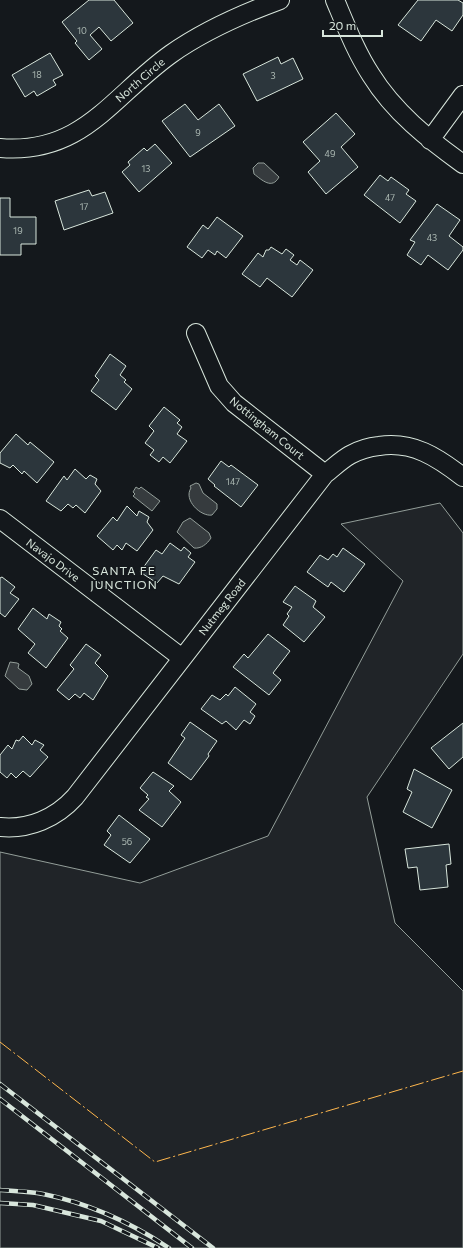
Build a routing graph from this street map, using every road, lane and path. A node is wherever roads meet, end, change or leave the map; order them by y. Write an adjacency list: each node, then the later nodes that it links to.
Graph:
1 (280, 0): 5 (street, North Circle)
2 (335, 0): 4 (street)
3 (463, 95): 4 (street)
4 (430, 140): 6 (street)
5 (0, 148)
6 (463, 164)
7 (196, 333): 8 (street, Nottingham Court)
8 (325, 474): 9 (street, Nutmeg Road); 11 (street, Nutmeg Road)
9 (463, 477)
10 (0, 519): 11 (street, Navajo Drive)
11 (182, 658): 12 (street, Nutmeg Road)
12 (0, 827)

